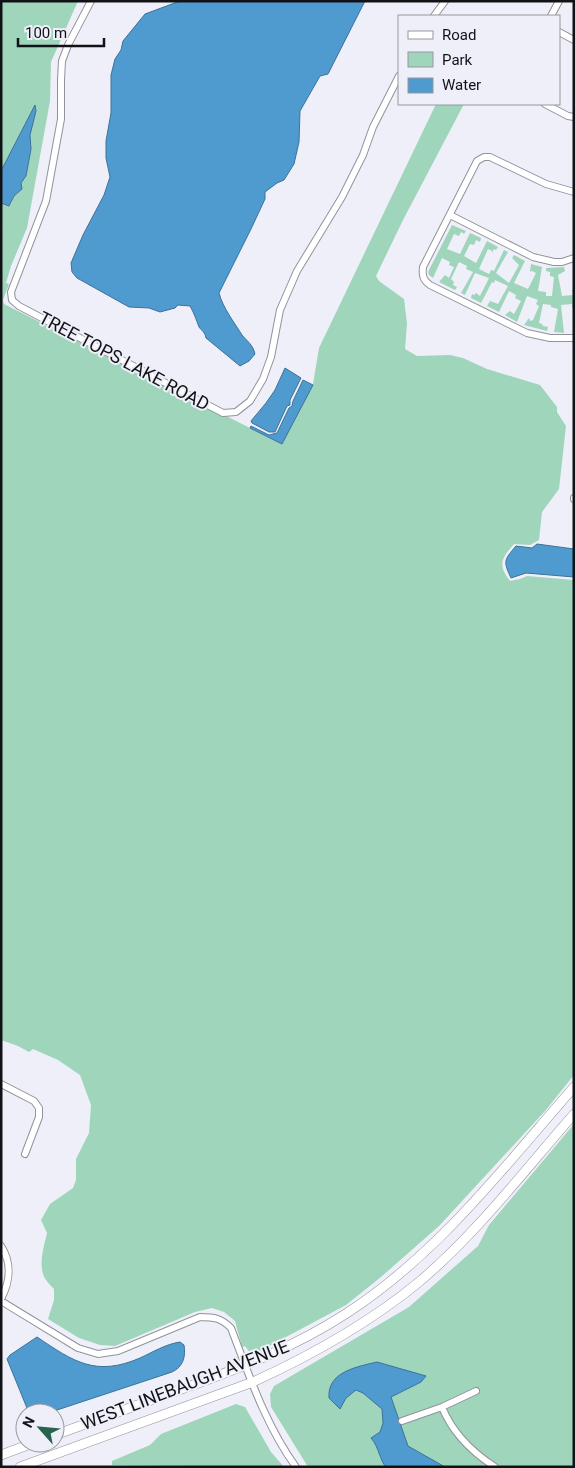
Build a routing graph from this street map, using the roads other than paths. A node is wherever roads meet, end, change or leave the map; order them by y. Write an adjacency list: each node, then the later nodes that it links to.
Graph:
1 (91, 1): 8 (street, TREE TOPS LAKE ROAD)
2 (445, 1): 4 (street)
3 (559, 1): 5 (street)
4 (435, 15)
5 (552, 15)
6 (560, 33): 7 (street)
7 (574, 40)
8 (398, 78)
9 (546, 105): 10 (street)
10 (574, 117)
11 (574, 192): 12 (street)
12 (450, 215): 13 (street); 14 (street)
13 (574, 258)
14 (574, 338)
15 (1, 1084): 18 (street)
16 (574, 1087): 21 (main road, WEST LINEBAUGH AVENUE)
17 (574, 1114): 22 (main road, WEST LINEBAUGH AVENUE)
18 (25, 1154)
19 (1, 1246): 20 (street)
20 (1, 1300): 21 (street)
21 (246, 1366): 22 (street); 26 (main road, WEST LINEBAUGH AVENUE)
22 (252, 1382): 29 (main road, WEST LINEBAUGH AVENUE); 30 (street)
23 (476, 1391): 24 (street)
24 (442, 1407): 25 (street); 31 (street)
25 (402, 1421)
26 (65, 1431)
27 (15, 1450): 28 (main road)
28 (1, 1455)
29 (20, 1467)
30 (296, 1467)
31 (495, 1467)

